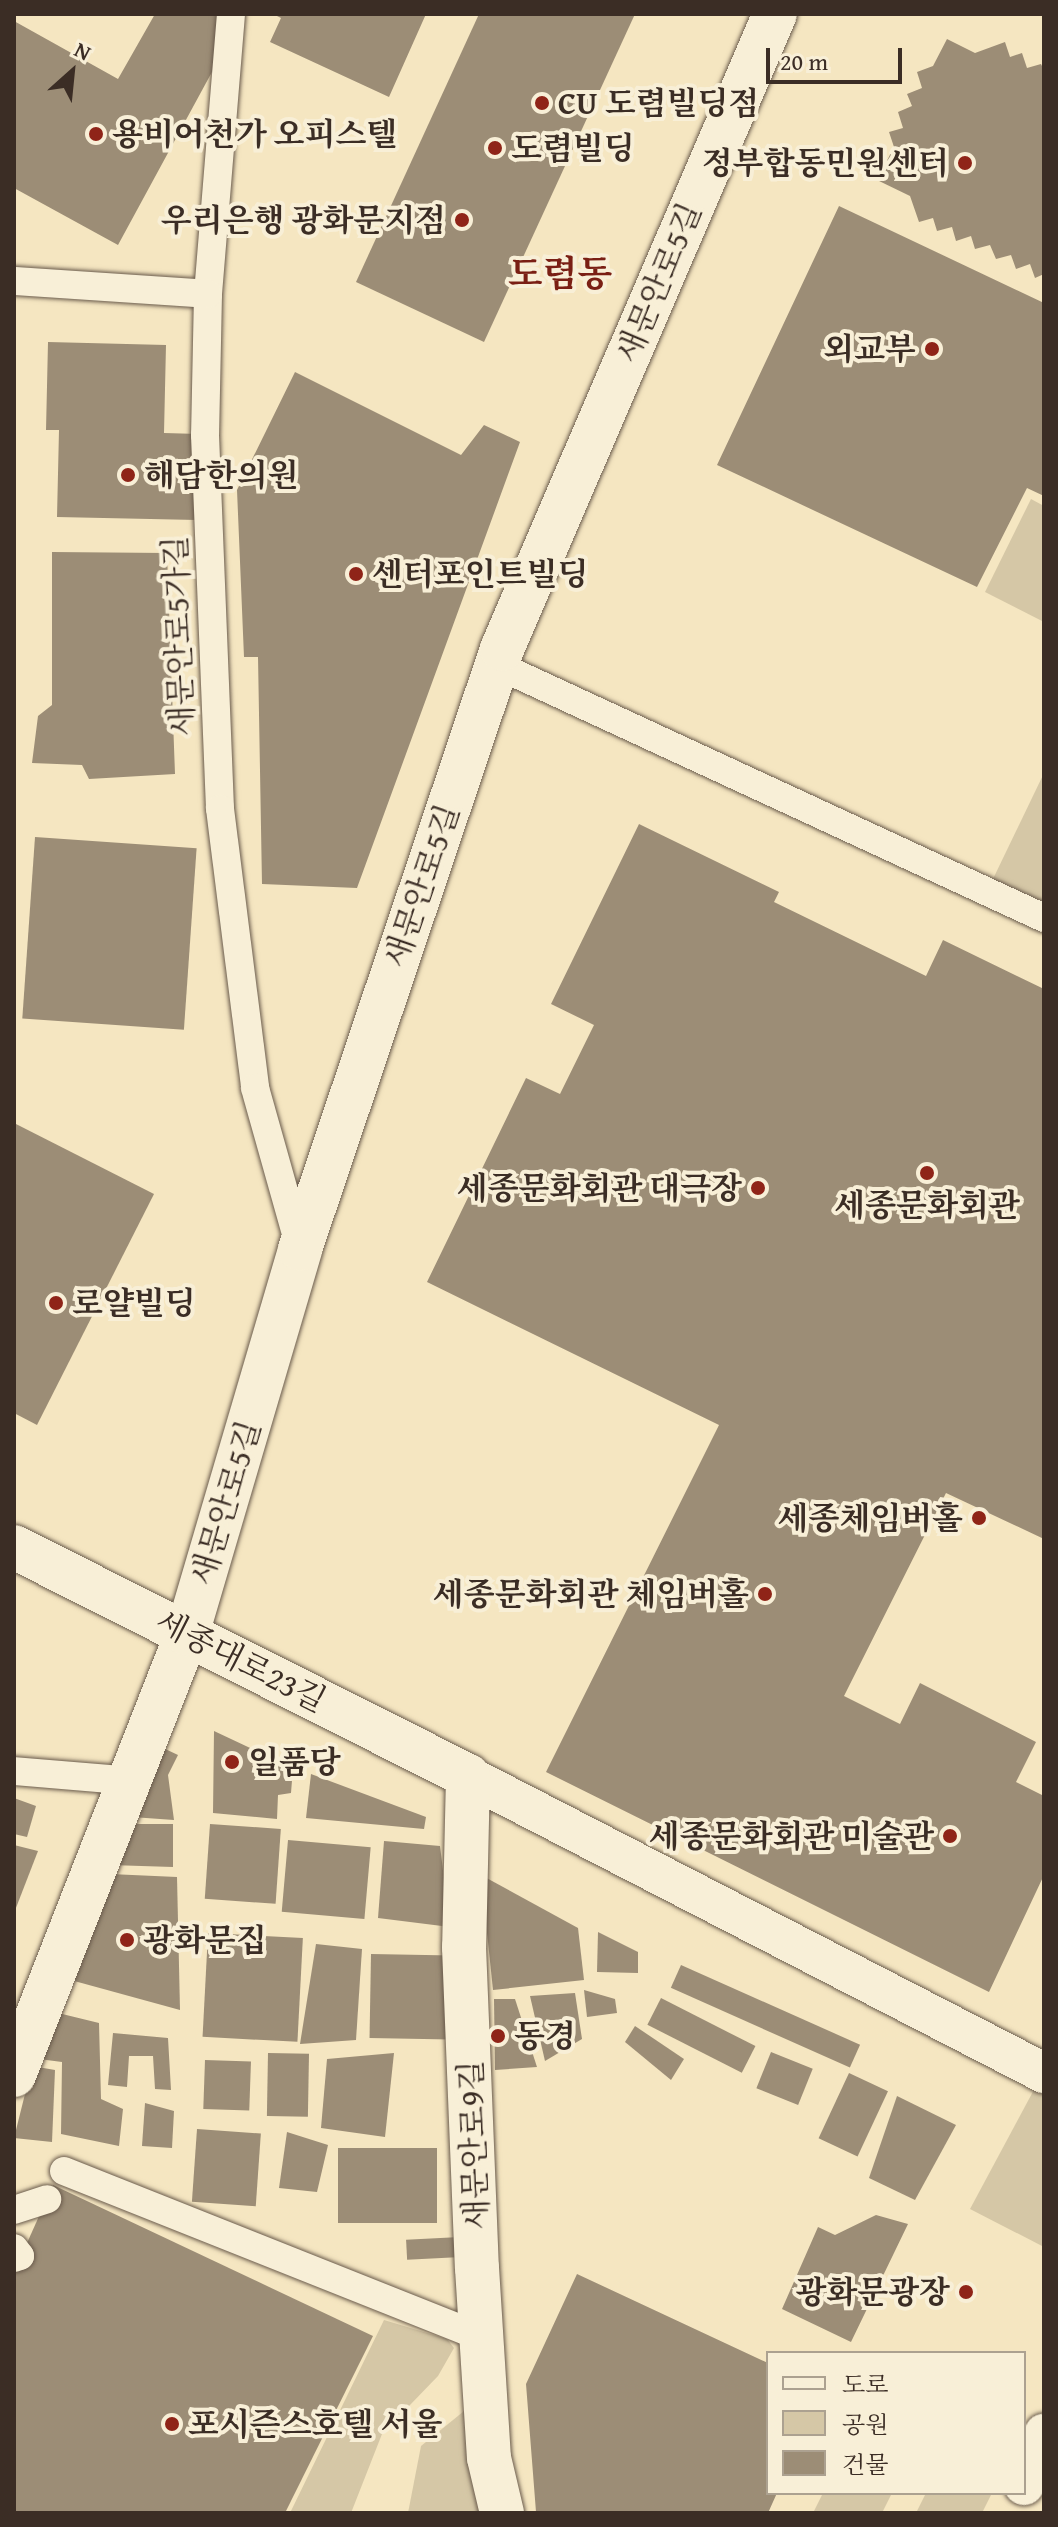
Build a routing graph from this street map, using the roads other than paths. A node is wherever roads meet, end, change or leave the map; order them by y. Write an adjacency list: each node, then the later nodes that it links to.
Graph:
1 (231, 14): 4 (lane, 새문안로5가길)
2 (775, 14): 5 (street, 새문안로5길)
3 (14, 281): 4 (lane)
4 (208, 294): 7 (lane, 새문안로5가길)
5 (497, 665): 6 (lane); 7 (street, 새문안로5길)
6 (1044, 918)
7 (300, 1249): 9 (street, 새문안로5길)
8 (14, 1547): 9 (street, 세종대로23길)
9 (187, 1634): 11 (street, 세종대로23길); 12 (street, 새문안로5길)
10 (14, 1771): 12 (lane)
11 (468, 1776): 13 (street); 18 (street, 새문안로9길)
12 (132, 1781): 14 (street, 새문안로5길)
13 (1044, 2073)
14 (14, 2075)
15 (64, 2171): 18 (lane)
16 (14, 2186): 17 (lane)
17 (14, 2210)
18 (481, 2337): 21 (street, 새문안로9길)
19 (1044, 2434): 20 (street)
20 (1026, 2480)
21 (502, 2513)

